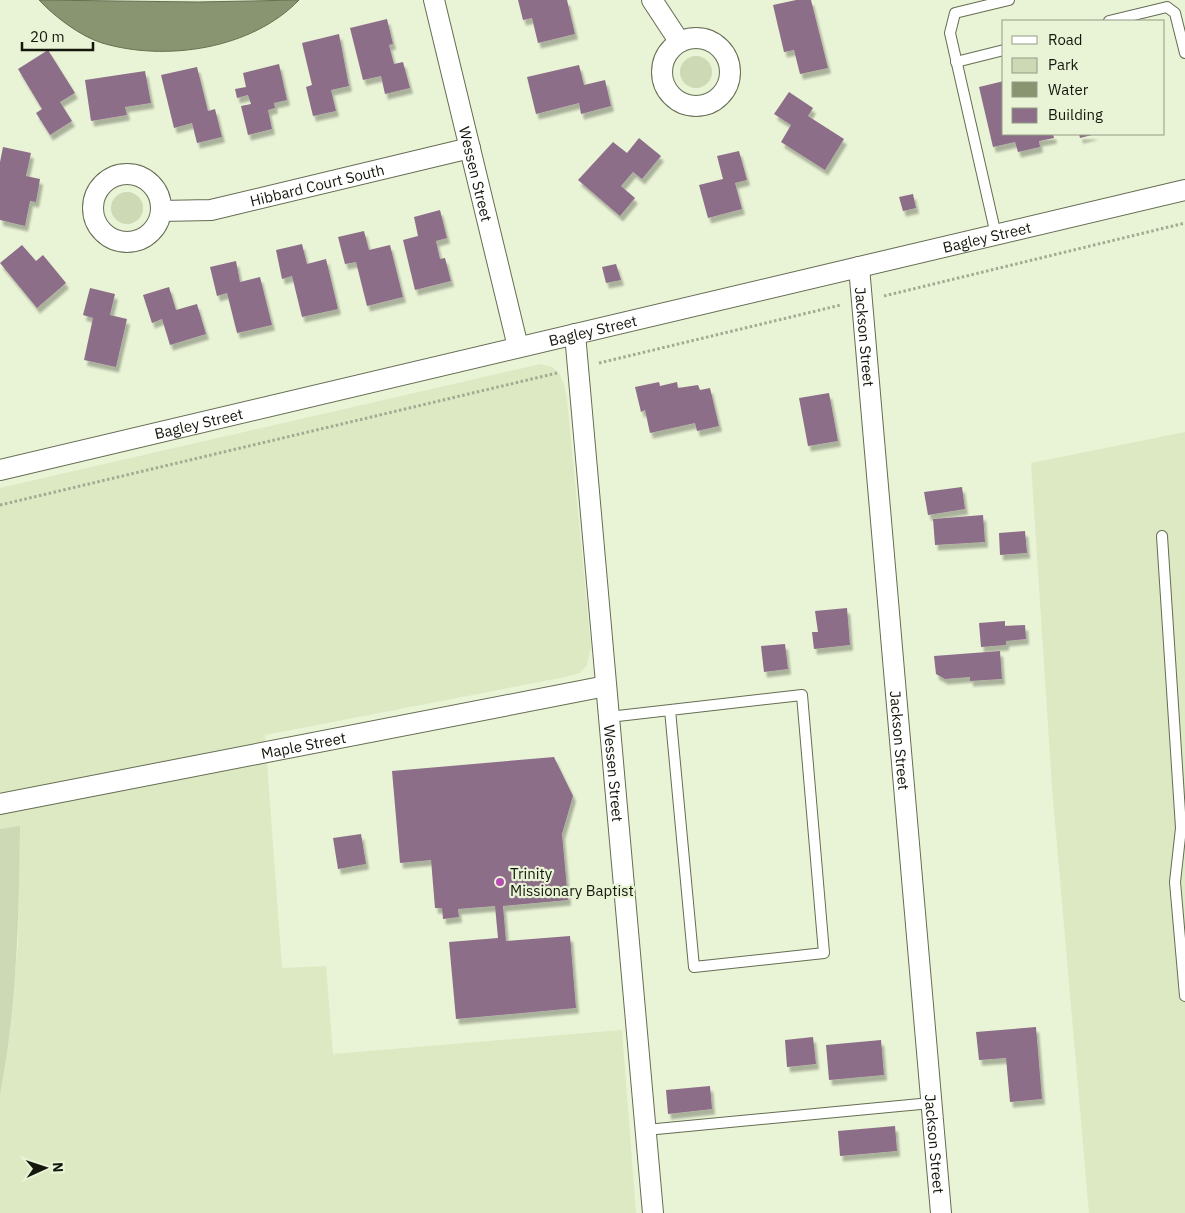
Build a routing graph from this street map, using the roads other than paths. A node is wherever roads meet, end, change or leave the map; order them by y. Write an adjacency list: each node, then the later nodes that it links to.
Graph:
1 (434, 0): 10 (street, Wessen Street)
2 (652, 0): 6 (street)
3 (1009, 0): 9 (lane)
4 (1166, 3): 5 (lane); 8 (lane)
5 (1112, 20)
6 (679, 42)
7 (1002, 50): 9 (lane)
8 (1185, 53)
9 (956, 62): 13 (lane)
10 (470, 148): 12 (street, Hibbard Court South); 16 (street, Wessen Street)
11 (1185, 190): 13 (street, Bagley Street)
12 (161, 211)
13 (996, 235): 14 (street, Bagley Street)
14 (859, 267): 15 (street, Bagley Street); 25 (street, Jackson Street)
15 (575, 334): 16 (street, Bagley Street); 19 (street, Wessen Street)
16 (518, 347): 17 (street, Bagley Street)
17 (0, 470)
18 (1162, 536): 23 (lane)
19 (606, 686): 21 (street, Wessen Street); 22 (street, Maple Street)
20 (670, 710): 20 (lane); 21 (lane)
21 (609, 717): 26 (street, Wessen Street)
22 (0, 804)
23 (1183, 951): 24 (lane)
24 (1185, 996)
25 (931, 1103): 26 (lane); 28 (street, Jackson Street)
26 (646, 1130): 27 (street, Wessen Street)
27 (653, 1213)
28 (941, 1213)

